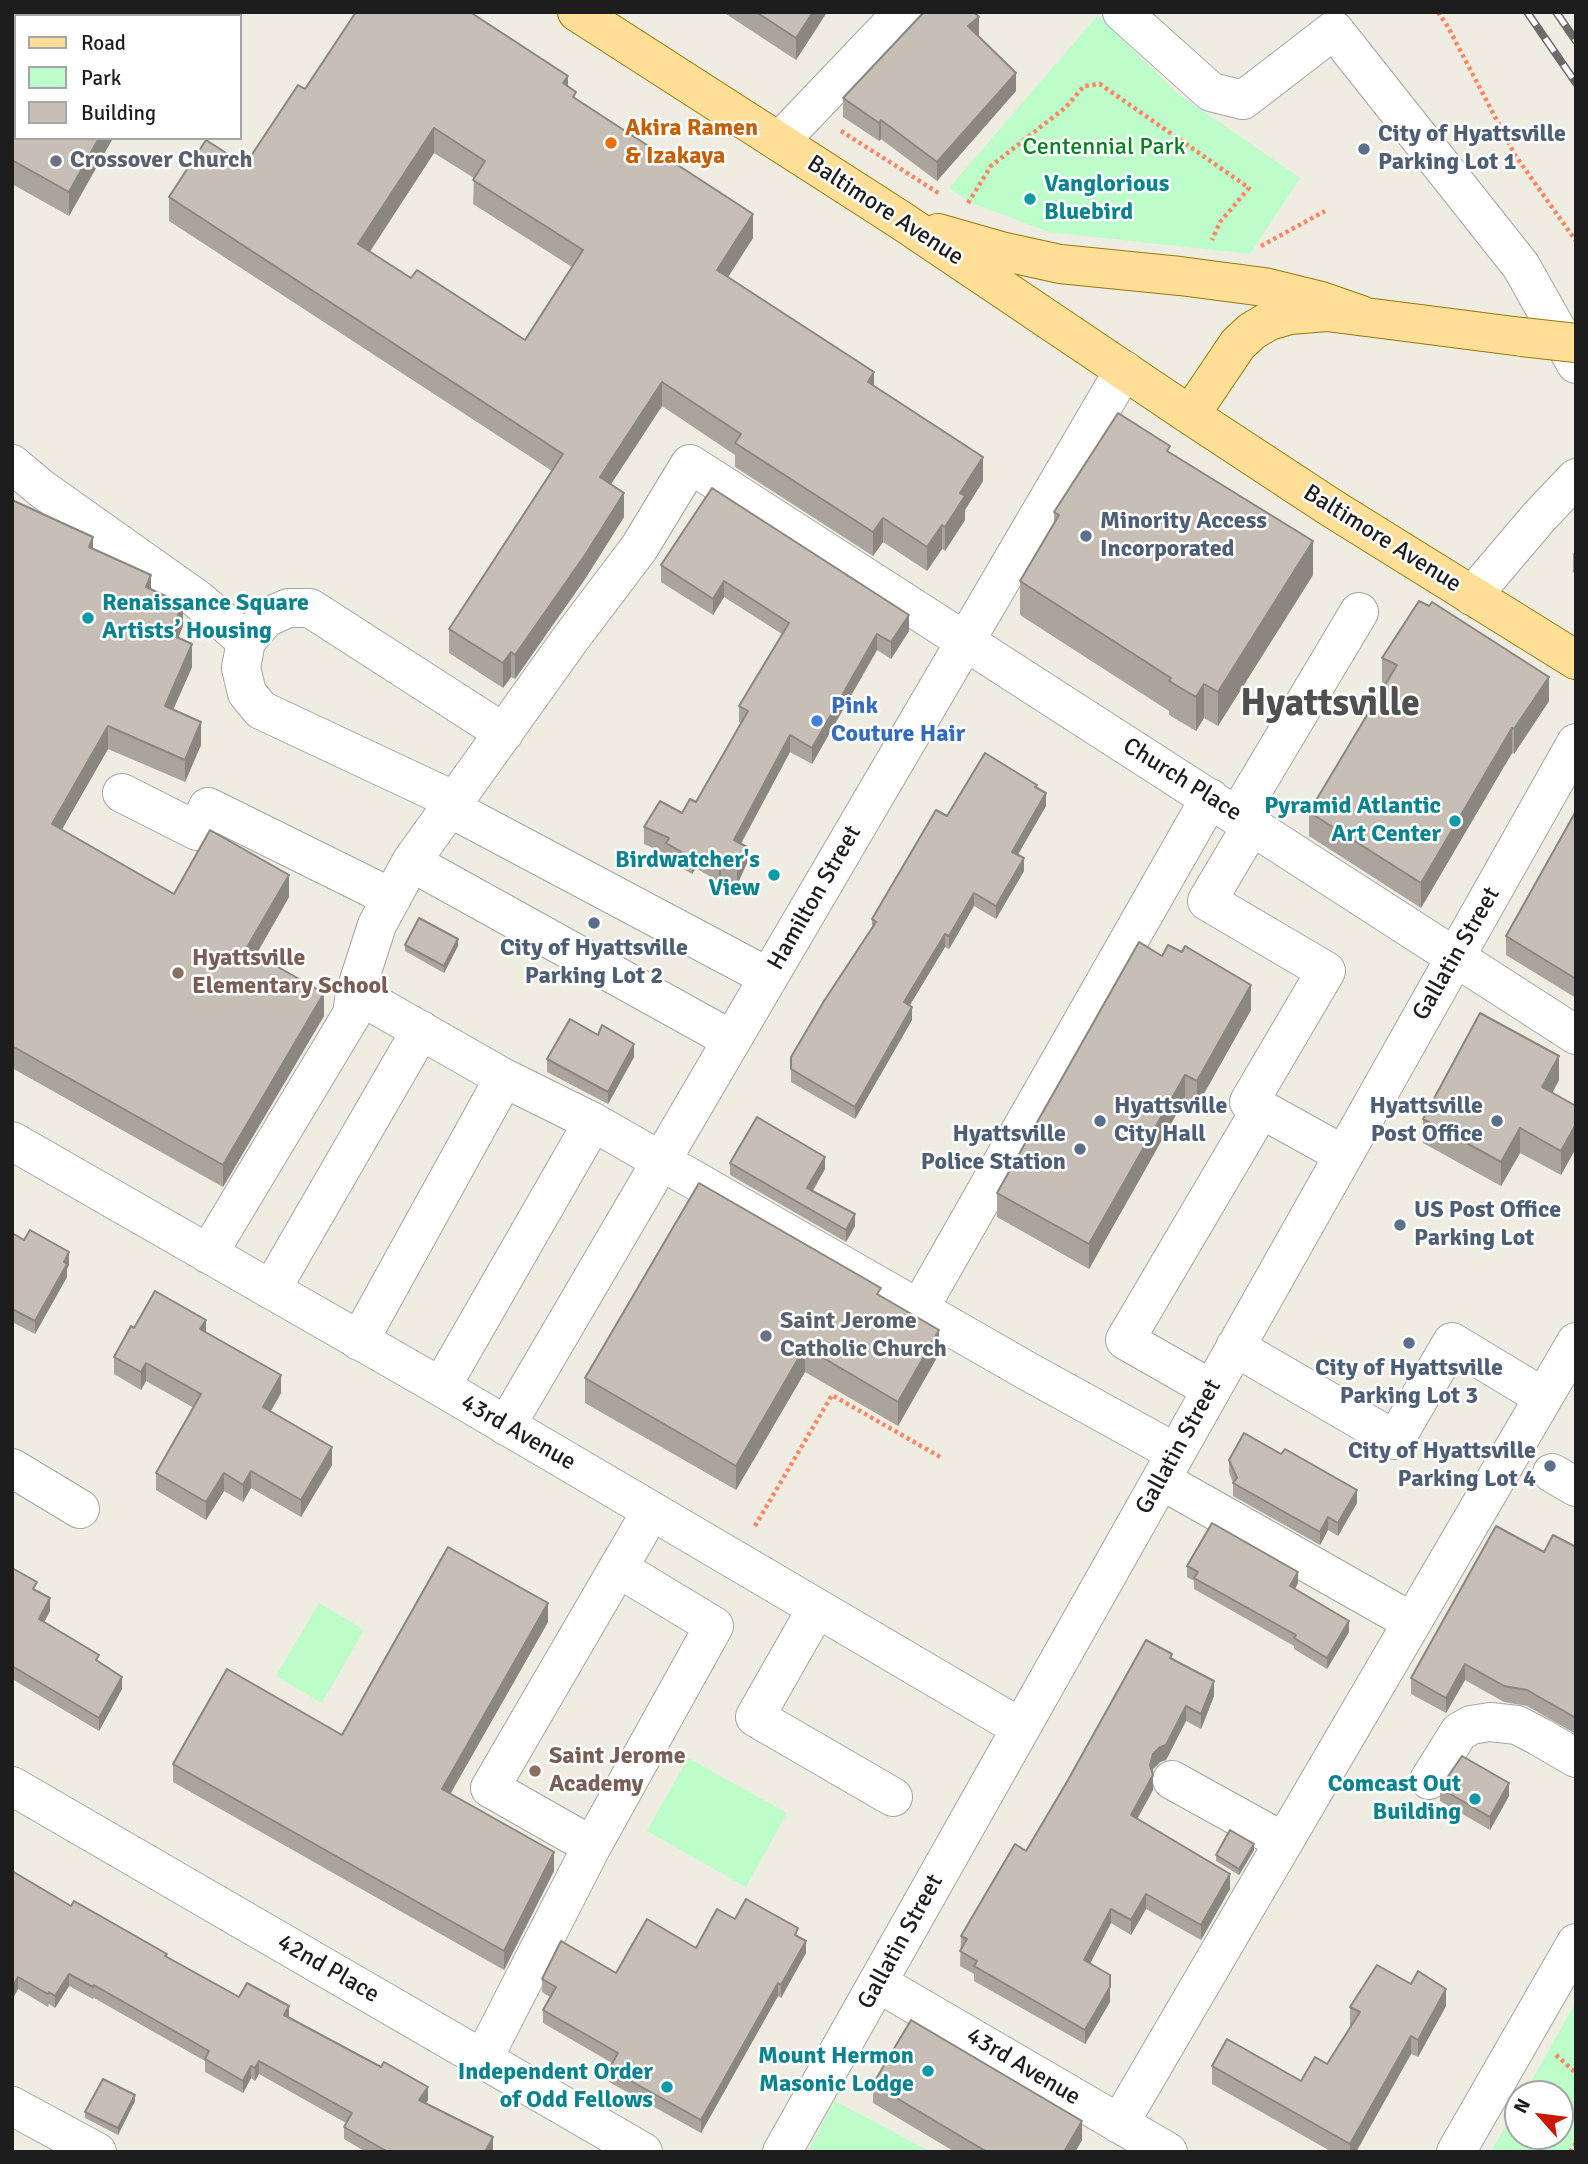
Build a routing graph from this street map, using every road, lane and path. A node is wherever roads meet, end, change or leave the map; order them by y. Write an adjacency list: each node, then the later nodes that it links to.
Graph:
1 (577, 12): 6 (main road, Baltimore Avenue)
2 (903, 12): 6 (street)
3 (1122, 12): 16 (street)
4 (1438, 12): 11 (path)
5 (835, 127): 7 (path)
6 (779, 142): 10 (main road, Baltimore Avenue)
7 (942, 196)
8 (964, 210): 12 (path)
9 (1325, 211): 13 (path)
10 (902, 222): 14 (main road); 17 (main road, Baltimore Avenue)
11 (1576, 241)
12 (1210, 246)
13 (1255, 250)
14 (1361, 316): 15 (main road, bridge); 18 (main road)
15 (1576, 343)
16 (1576, 364)
17 (1124, 370): 18 (main road, Baltimore Avenue); 24 (street, Hamilton Street)
18 (1190, 415): 21 (main road, Baltimore Avenue)
19 (12, 464): 23 (street)
20 (1576, 478): 21 (street)
21 (1472, 596): 25 (main road, Baltimore Avenue)
22 (1359, 612): 30 (street)
23 (246, 641): 26 (street); 29 (street)
24 (964, 642): 26 (street, Church Place); 30 (street, Church Place); 34 (street, Hamilton Street)
25 (1576, 660)
26 (504, 733): 29 (street)
27 (1576, 743): 33 (street, Gallatin Street)
28 (122, 793): 32 (street)
29 (453, 805): 31 (street); 34 (street)
30 (1233, 813): 33 (street, Church Place); 40 (street); 47 (street)
31 (411, 862): 32 (street); 38 (street)
32 (392, 898): 35 (street)
33 (1456, 957): 37 (street, Church Place); 43 (street, Gallatin Street)
34 (768, 977): 38 (street, Hamilton Street)
35 (355, 993): 36 (street); 45 (street)
36 (421, 1030): 39 (street); 46 (street)
37 (1576, 1035)
38 (732, 1040): 44 (street, Hamilton Street)
39 (504, 1078): 41 (street); 48 (street)
40 (1261, 1109): 43 (street); 52 (street)
41 (593, 1122): 44 (street); 51 (street)
42 (12, 1141): 45 (street, 43rd Avenue)
43 (1344, 1155): 50 (street, Gallatin Street)
44 (662, 1162): 47 (street); 54 (street, Hamilton Street)
45 (208, 1254): 46 (street, 43rd Avenue)
46 (271, 1290): 48 (street, 43rd Avenue)
47 (919, 1309): 56 (street)
48 (359, 1341): 51 (street, 43rd Avenue)
49 (1576, 1342): 53 (street)
50 (1235, 1347): 52 (street, Gallatin Street); 53 (street)
51 (440, 1387): 54 (street, 43rd Avenue)
52 (1210, 1389): 56 (street, Gallatin Street)
53 (1556, 1395): 63 (street)
54 (506, 1426): 59 (street, 43rd Avenue)
55 (942, 1458): 60 (path)
56 (1169, 1466): 63 (street); 64 (street, Gallatin Street)
57 (12, 1468): 58 (street)
58 (80, 1509)
59 (651, 1511): 61 (street); 62 (street, 43rd Avenue)
60 (755, 1527)
61 (618, 1568): 71 (street); 71 (street)
62 (817, 1608): 64 (street, 43rd Avenue); 69 (street)
63 (1412, 1622): 70 (street)
64 (1021, 1728): 73 (street, Gallatin Street)
65 (1576, 1758): 67 (street)
66 (1172, 1780): 70 (street)
67 (1429, 1780)
68 (12, 1786): 75 (street, 42nd Place)
69 (893, 1797)
70 (1284, 1842): 78 (street)
71 (592, 1846): 75 (street)
72 (1576, 1942): 84 (street)
73 (877, 1983): 78 (street, 43rd Avenue); 82 (street, Gallatin Street)
74 (1548, 2047): 76 (path)
75 (483, 2059): 81 (street, 42nd Place)
76 (1576, 2073)
77 (12, 2106): 80 (street)
78 (1119, 2124): 83 (street, 43rd Avenue)
79 (1576, 2143): 85 (path)
80 (97, 2152)
81 (643, 2152)
82 (782, 2152)
83 (1168, 2152)
84 (1456, 2152)
85 (1570, 2152)

